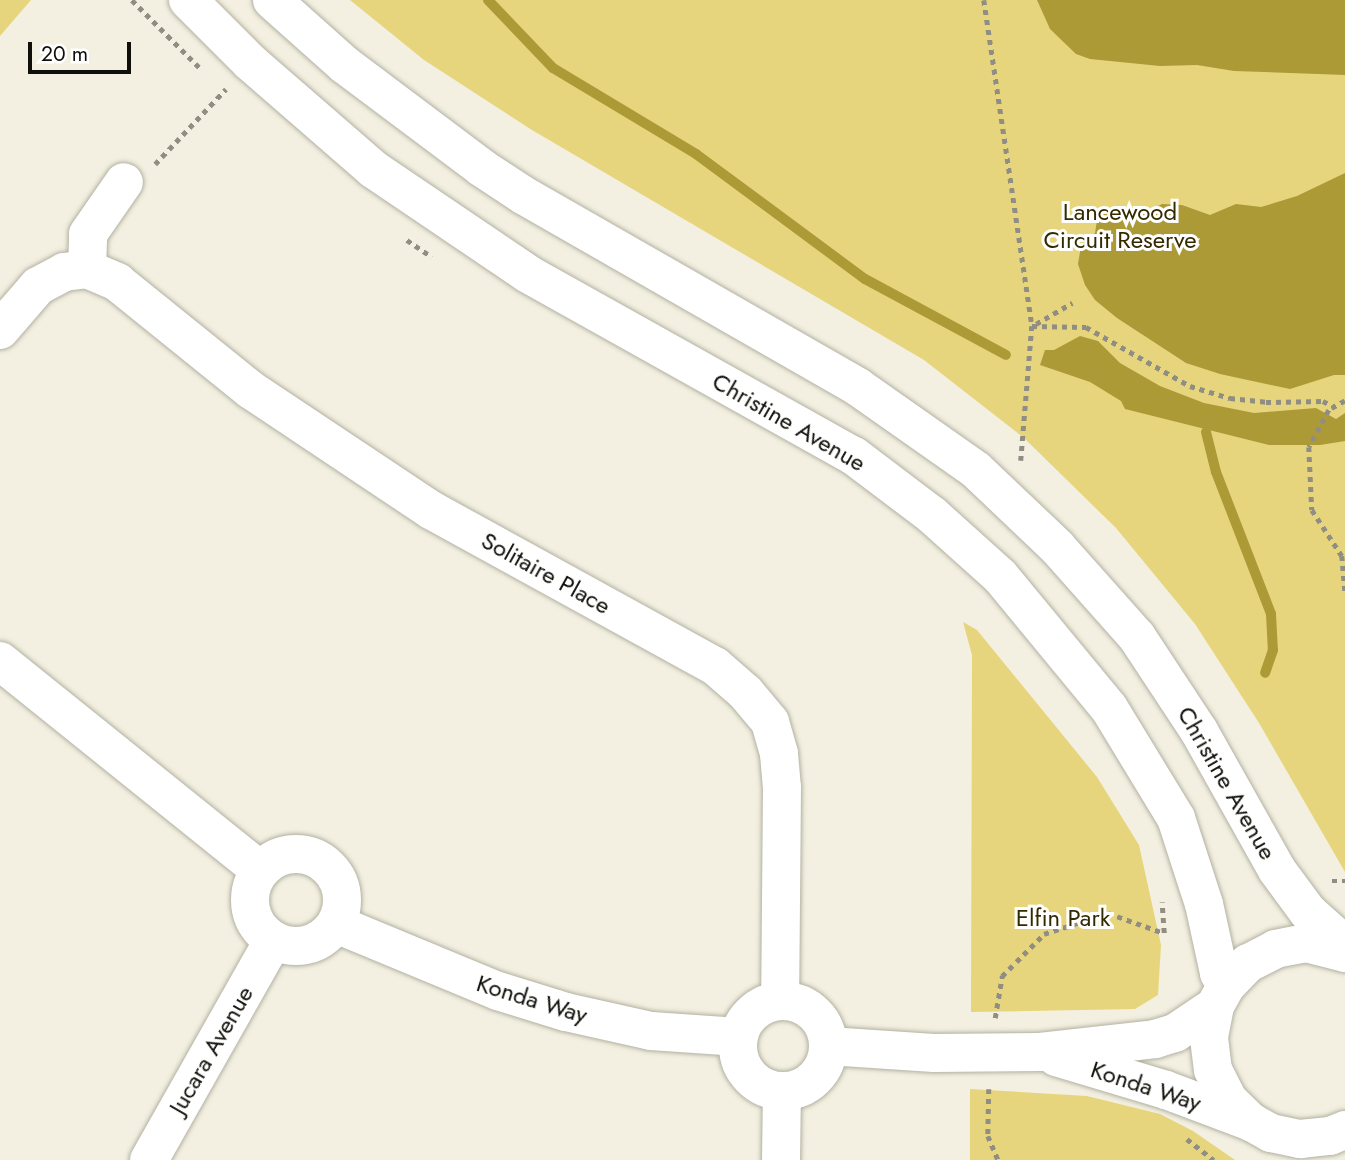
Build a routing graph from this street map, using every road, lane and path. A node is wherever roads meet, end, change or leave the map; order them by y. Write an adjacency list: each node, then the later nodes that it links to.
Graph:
1 (132, 0): 6 (path)
2 (188, 0): 5 (street, Christine Avenue)
3 (272, 0): 19 (street, Christine Avenue)
4 (984, 0): 15 (path)
5 (250, 62): 8 (path); 28 (street, Christine Avenue)
6 (207, 75)
7 (216, 83): 8 (path)
8 (225, 91): 9 (path); 10 (path)
9 (235, 100)
10 (124, 182): 13 (street)
11 (406, 239): 12 (path)
12 (438, 260)
13 (88, 269): 16 (street); 29 (street, Solitaire Place)
14 (1072, 303): 15 (path)
15 (1032, 326): 18 (path); 19 (path)
16 (0, 331)
17 (1345, 401): 18 (path)
18 (1335, 407): 20 (path)
19 (1022, 510): 26 (street, Christine Avenue)
20 (1345, 593)
21 (0, 661): 22 (street)
22 (260, 870): 24 (street); 25 (street)
23 (1159, 889): 32 (path)
24 (336, 924): 25 (street); 30 (street, Konda Way)
25 (274, 941): 37 (street, Jucara Avenue)
26 (1345, 945)
27 (1345, 953): 28 (street, Konda Way)
28 (1221, 996): 33 (street, Konda Way); 36 (street)
29 (780, 1001): 30 (street); 31 (street)
30 (738, 1037): 34 (street)
31 (828, 1046): 32 (street, Konda Way); 34 (street)
32 (989, 1052): 33 (street, Konda Way); 39 (path)
33 (1040, 1052): 36 (street, Konda Way)
34 (782, 1092): 38 (street)
35 (1345, 1130): 36 (street, Konda Way)
36 (1271, 1138)
37 (149, 1160)
38 (781, 1160)
39 (999, 1160)

